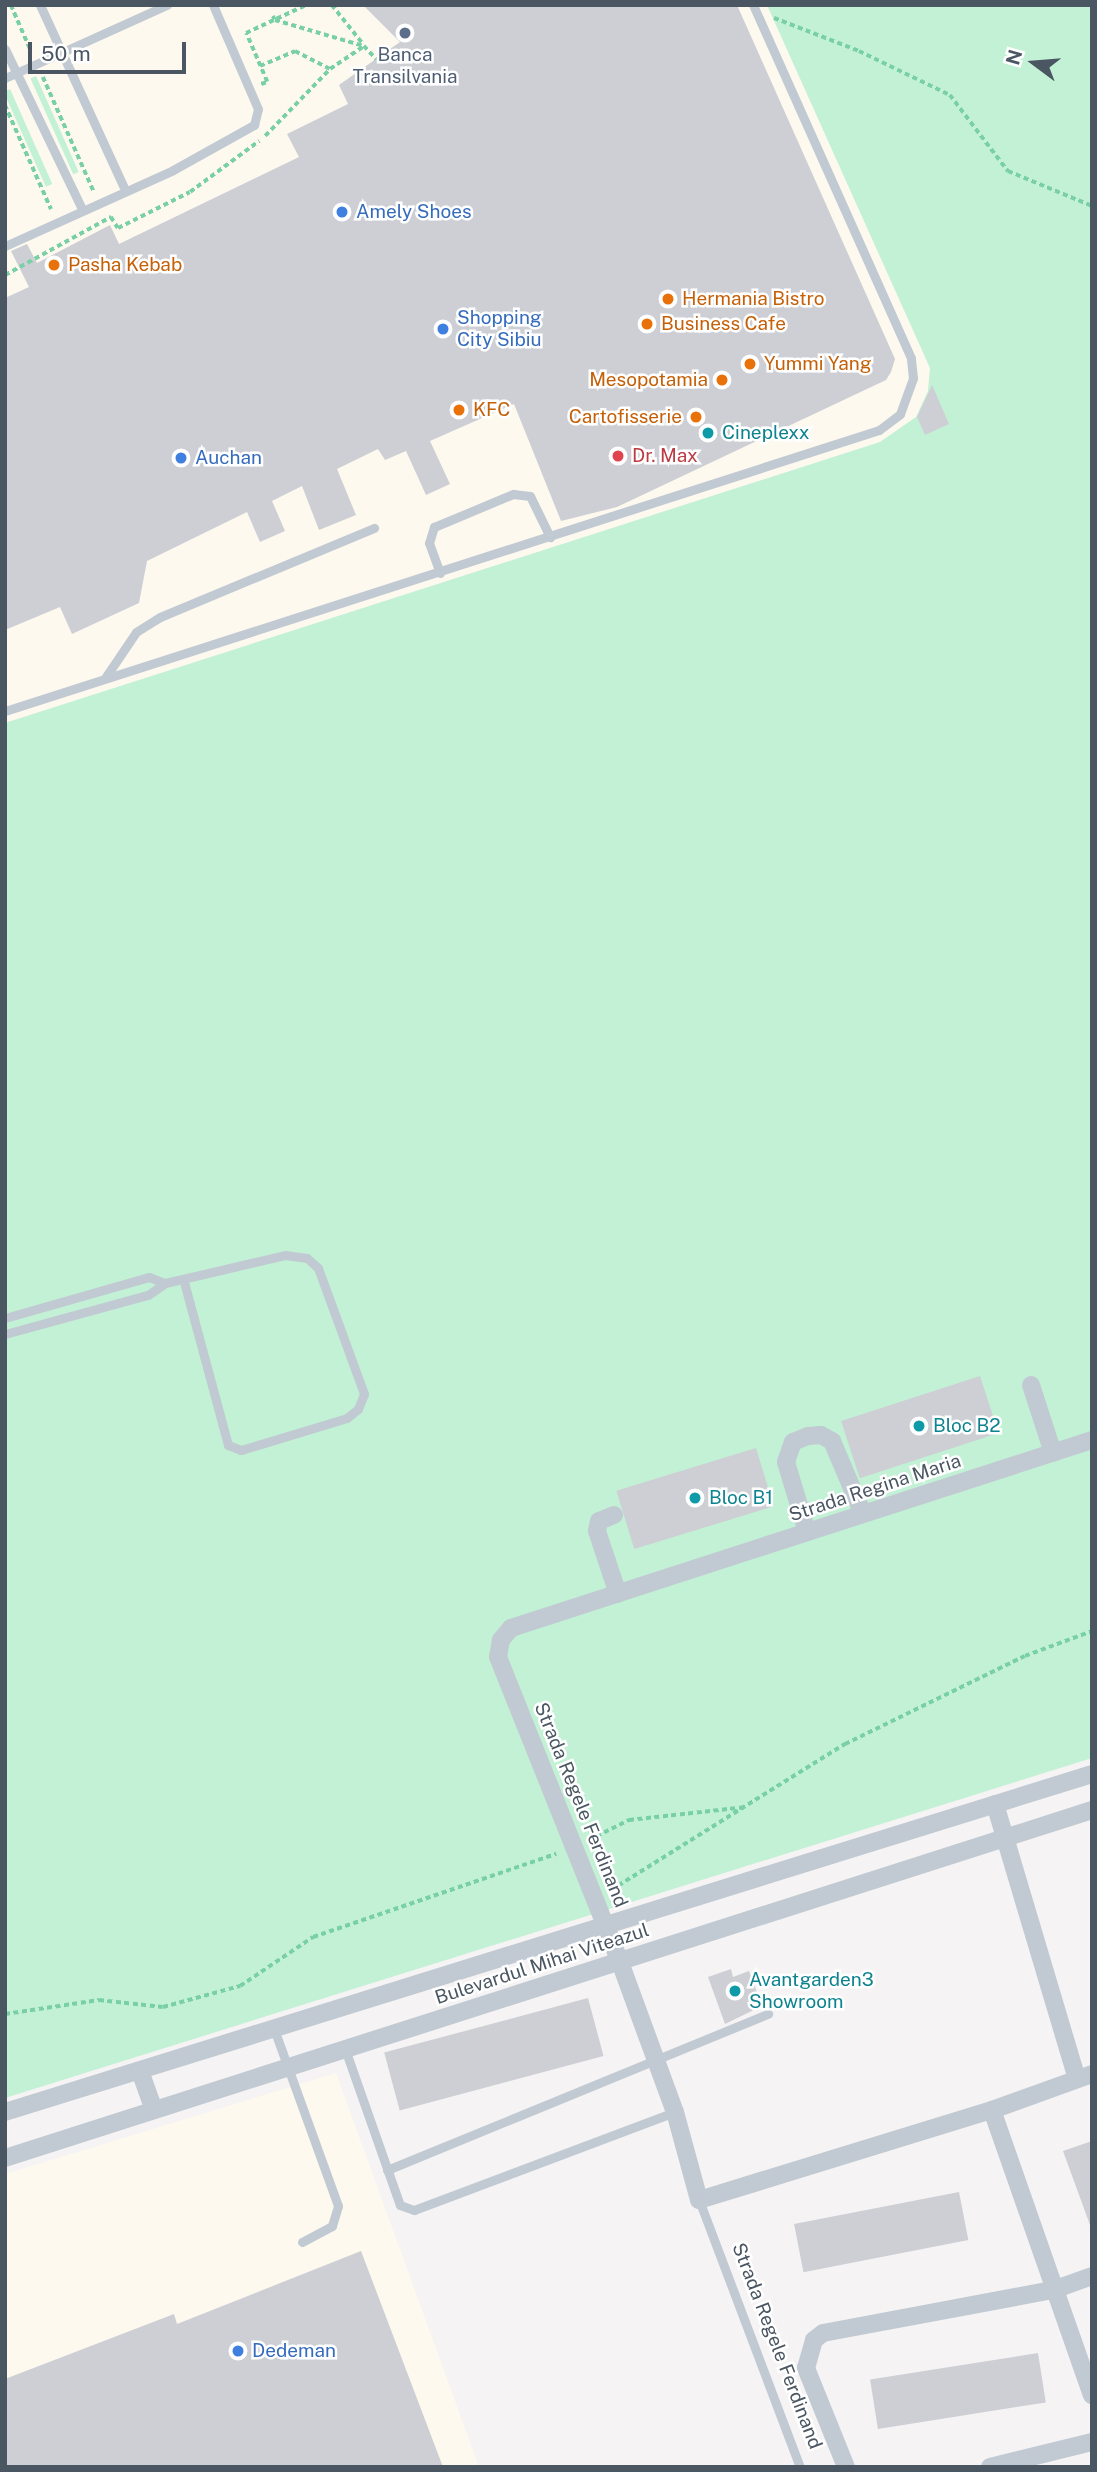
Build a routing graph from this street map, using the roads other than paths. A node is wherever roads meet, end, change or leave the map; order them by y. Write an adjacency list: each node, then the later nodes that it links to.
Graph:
1 (40, 5): 6 (lane)
2 (167, 5): 6 (lane)
3 (213, 5): 9 (lane)
4 (754, 8): 13 (lane)
5 (5, 49): 7 (lane)
6 (61, 53): 7 (lane); 9 (lane)
7 (16, 73): 8 (lane); 10 (lane)
8 (5, 78)
9 (125, 190): 10 (lane)
10 (82, 209): 11 (lane)
11 (5, 246)
12 (374, 528): 15 (lane)
13 (550, 537): 14 (lane); 14 (lane)
14 (440, 573): 15 (lane)
15 (105, 678): 16 (lane)
16 (5, 711)
17 (184, 1282): 17 (lane); 18 (lane)
18 (165, 1283): 19 (lane); 20 (lane)
19 (5, 1318)
20 (5, 1334)
21 (1031, 1385): 23 (street)
22 (1092, 1440): 23 (street, Strada Regina Maria)
23 (1052, 1453): 24 (street, Strada Regina Maria)
24 (863, 1514): 26 (street, Strada Regina Maria); 26 (street)
25 (614, 1515): 27 (street)
26 (807, 1532): 27 (street, Strada Regina Maria)
27 (618, 1594): 28 (street, Strada Regina Maria)
28 (512, 1628): 33 (street, Strada Regele Ferdinand)
29 (1092, 1774): 30 (street, Bulevardul Mihai Viteazul)
30 (995, 1804): 32 (street); 33 (street, Bulevardul Mihai Viteazul)
31 (1092, 1810): 32 (street, Bulevardul Mihai Viteazul)
32 (1005, 1839): 34 (street, Bulevardul Mihai Viteazul); 41 (street)
33 (607, 1926): 34 (street, Strada Regele Ferdinand); 36 (street, Bulevardul Mihai Viteazul)
34 (620, 1962): 37 (street, Bulevardul Mihai Viteazul); 38 (street, Strada Regele Ferdinand)
35 (768, 2014): 38 (lane)
36 (274, 2029): 39 (lane); 40 (street, Bulevardul Mihai Viteazul)
37 (345, 2049): 39 (street, Bulevardul Mihai Viteazul); 47 (lane)
38 (655, 2060): 45 (street, Strada Regele Ferdinand); 47 (lane)
39 (288, 2068): 42 (street, Bulevardul Mihai Viteazul); 49 (lane)
40 (140, 2071): 42 (street); 44 (street, Bulevardul Mihai Viteazul)
41 (1084, 2077): 43 (street)
42 (154, 2110): 46 (street, Bulevardul Mihai Viteazul)
43 (992, 2110): 48 (street); 51 (street)
44 (5, 2112)
45 (675, 2112): 47 (lane); 48 (street, Strada Regele Ferdinand)
46 (5, 2158)
47 (387, 2170)
48 (699, 2200): 54 (lane, Strada Regele Ferdinand)
49 (302, 2242)
50 (1092, 2276): 51 (street)
51 (1053, 2290): 52 (street); 55 (street)
52 (1092, 2395)
53 (1092, 2442): 56 (street)
54 (800, 2467)
55 (846, 2467)
56 (990, 2467)

